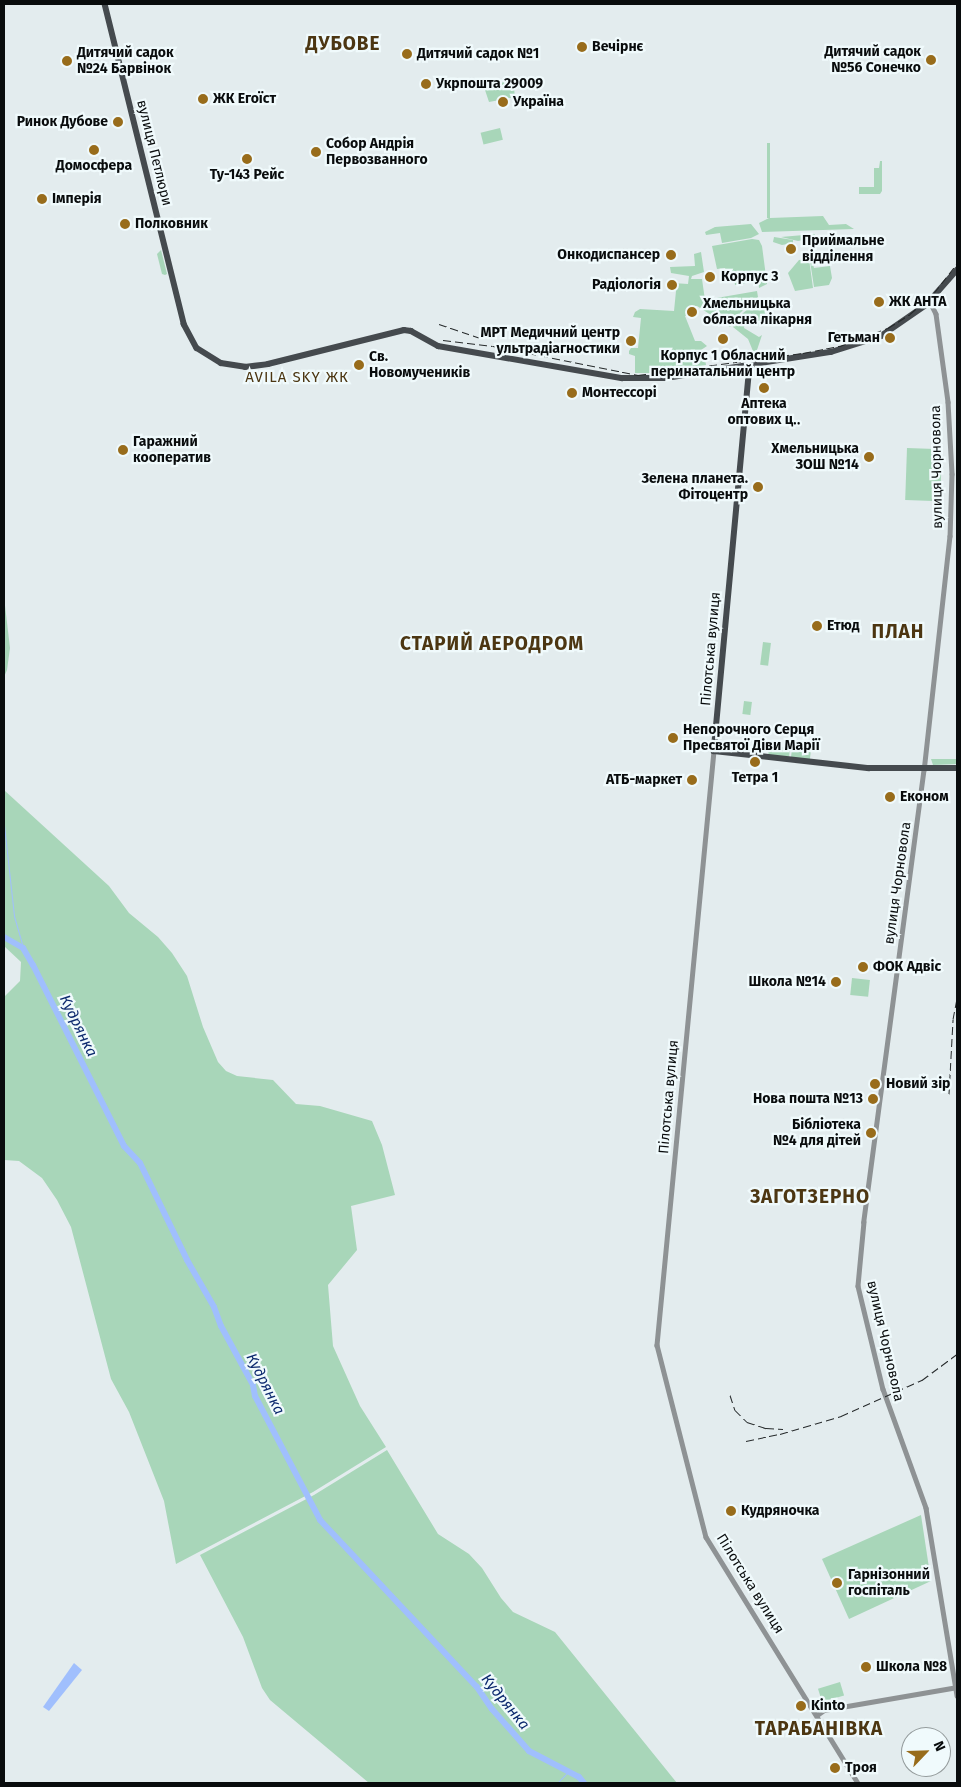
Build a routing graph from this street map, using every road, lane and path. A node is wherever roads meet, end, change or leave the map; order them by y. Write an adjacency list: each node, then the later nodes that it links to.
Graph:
1 (105, 4): 4 (main road, вулиця Петлюри)
2 (957, 270): 3 (main road, вулиця Петлюри)
3 (930, 302): 4 (main road, вулиця Петлюри); 7 (street, вулиця Чорновола)
4 (750, 365): 5 (main road, Пілотська вулиця)
5 (714, 751): 7 (main road); 10 (street, Пілотська вулиця)
6 (957, 768): 7 (main road)
7 (924, 770): 8 (street, вулиця Чорновола)
8 (957, 1687): 9 (street, вулиця Чорновола); 10 (street)
9 (957, 1695)
10 (816, 1715): 11 (street, Пілотська вулиця)
11 (858, 1783)

